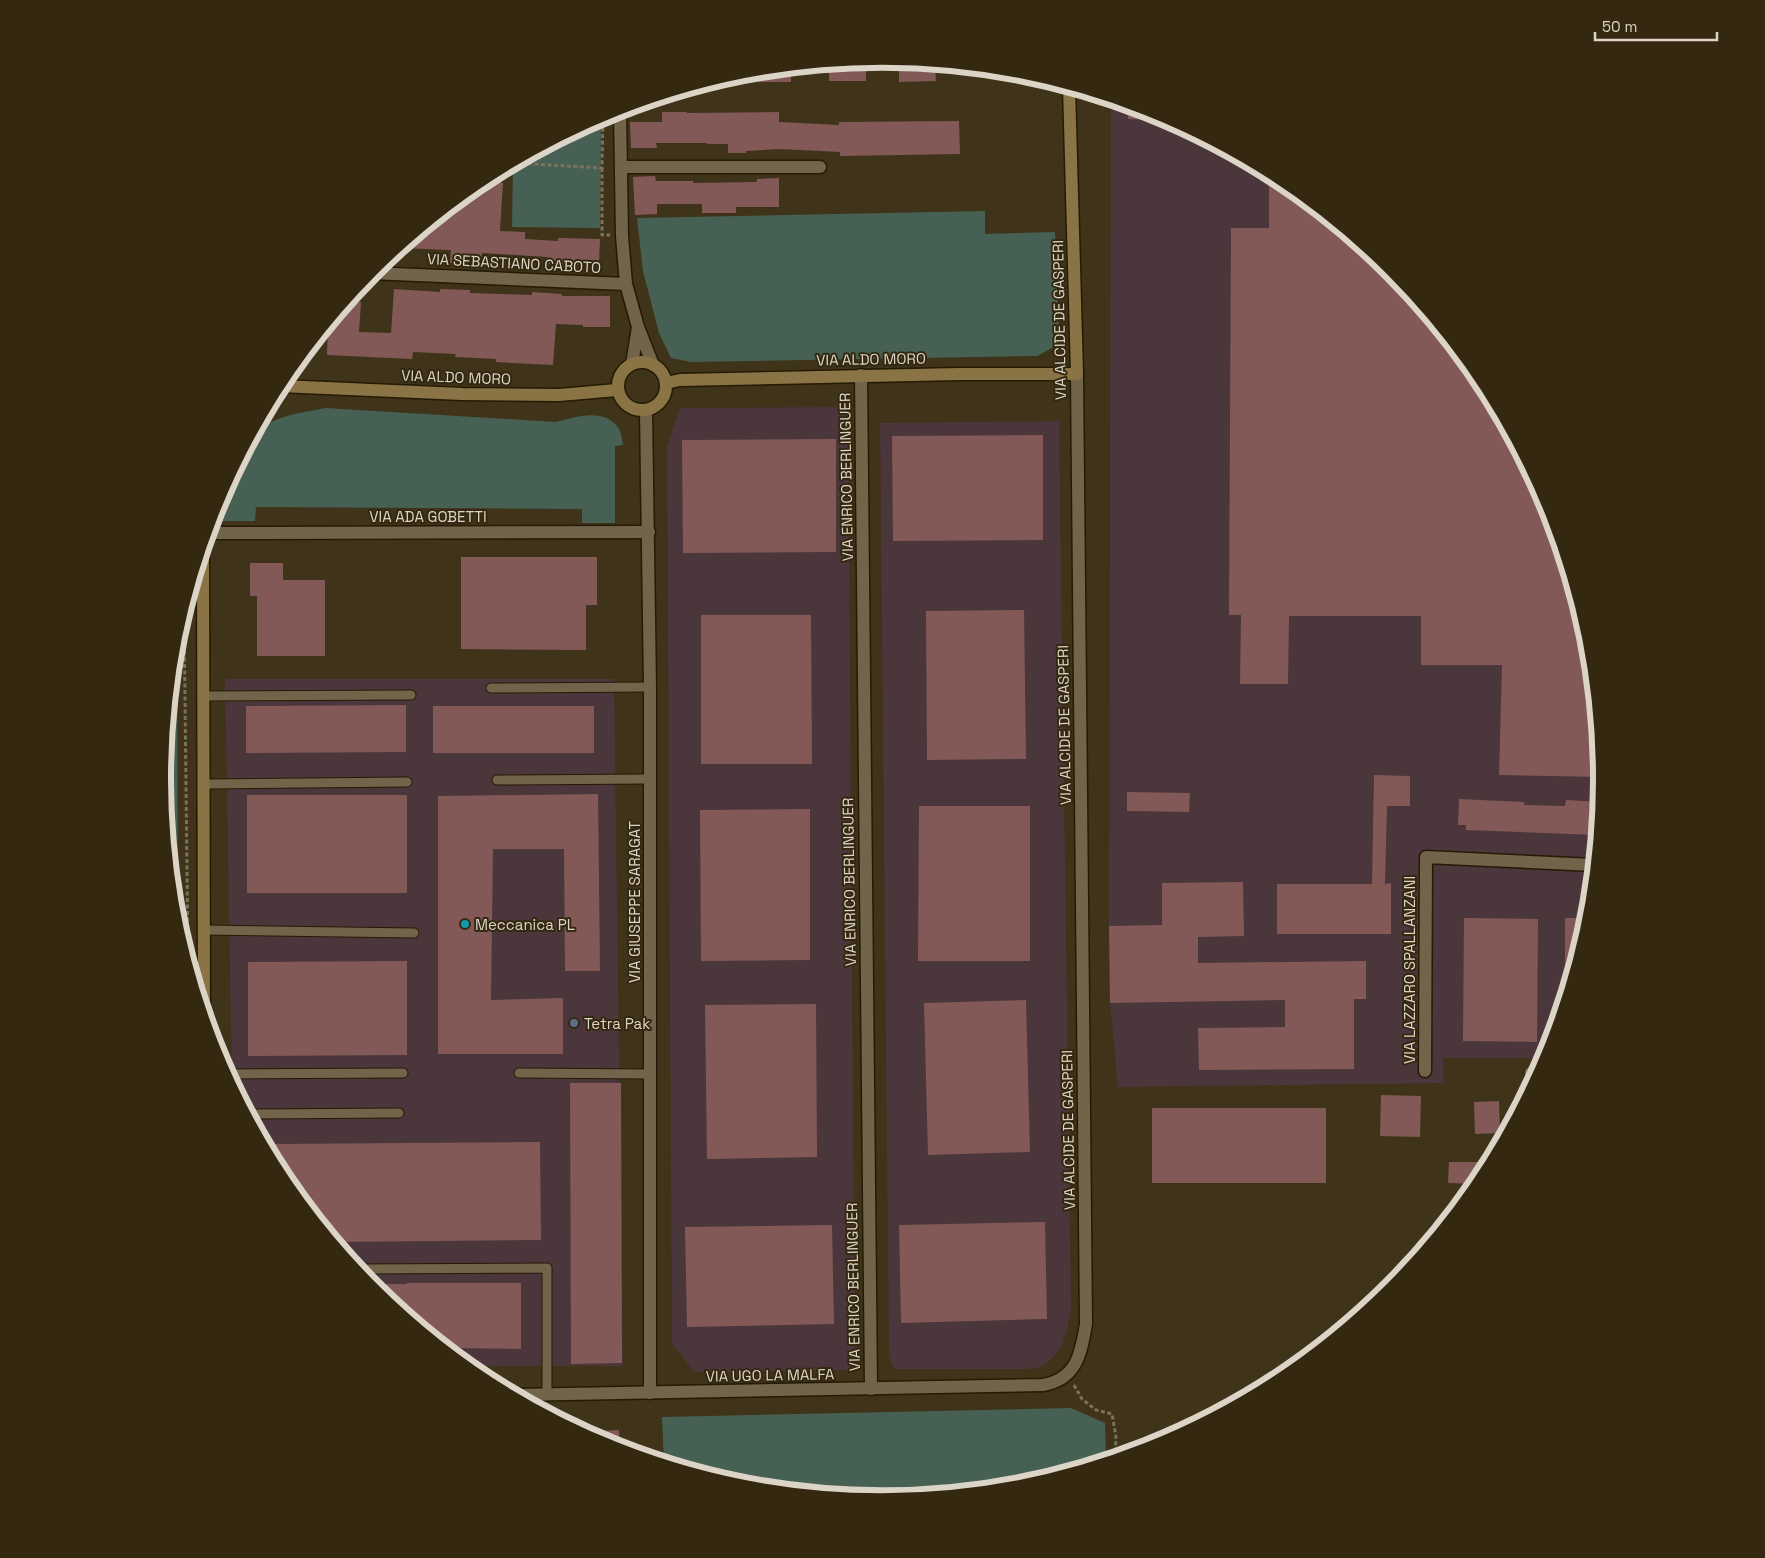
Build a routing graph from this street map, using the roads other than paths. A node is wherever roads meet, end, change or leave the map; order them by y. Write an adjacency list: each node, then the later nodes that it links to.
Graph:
1 (1070, 93): 10 (street, VIA ALCIDE DE GASPERI)
2 (620, 118): 3 (street)
3 (622, 167): 4 (street); 6 (street)
4 (820, 167)
5 (382, 273): 6 (street, VIA SEBASTIANO CABOTO)
6 (626, 284): 7 (street)
7 (638, 327): 8 (street); 9 (street)
8 (632, 364): 9 (street); 14 (street)
9 (653, 365): 12 (street)
10 (1077, 374): 11 (street, VIA ALDO MORO); 39 (street, VIA ALCIDE DE GASPERI)
11 (861, 375): 12 (street, VIA ALDO MORO); 40 (street, VIA ENRICO BERLINGUER)
12 (666, 382): 15 (street)
13 (290, 386): 14 (street, VIA ALDO MORO)
14 (617, 390): 15 (street)
15 (646, 410): 16 (street, VIA GIUSEPPE SARAGAT)
16 (649, 532): 17 (street, VIA ADA GOBETTI); 19 (street, VIA GIUSEPPE SARAGAT)
17 (215, 534)
18 (203, 569): 22 (street)
19 (650, 686): 20 (lane); 23 (street, VIA GIUSEPPE SARAGAT)
20 (491, 688)
21 (411, 695): 22 (lane)
22 (203, 696): 26 (street)
23 (650, 779): 24 (lane); 35 (street, VIA GIUSEPPE SARAGAT)
24 (497, 780)
25 (407, 782): 26 (lane)
26 (204, 784): 28 (street)
27 (1589, 865): 31 (street, VIA LAZZARO SPALLANZANI)
28 (204, 930): 29 (lane); 30 (street)
29 (414, 933)
30 (204, 992)
31 (1425, 1072)
32 (403, 1073): 34 (lane)
33 (519, 1073): 35 (lane)
34 (235, 1074)
35 (650, 1074): 41 (street, VIA GIUSEPPE SARAGAT)
36 (399, 1113): 37 (lane)
37 (255, 1114)
38 (367, 1269): 43 (lane)
39 (1077, 1362): 40 (street, VIA UGO LA MALFA)
40 (871, 1389): 41 (street, VIA UGO LA MALFA)
41 (650, 1393): 43 (street, VIA UGO LA MALFA)
42 (527, 1395): 43 (street, VIA UGO LA MALFA)
43 (547, 1395)

